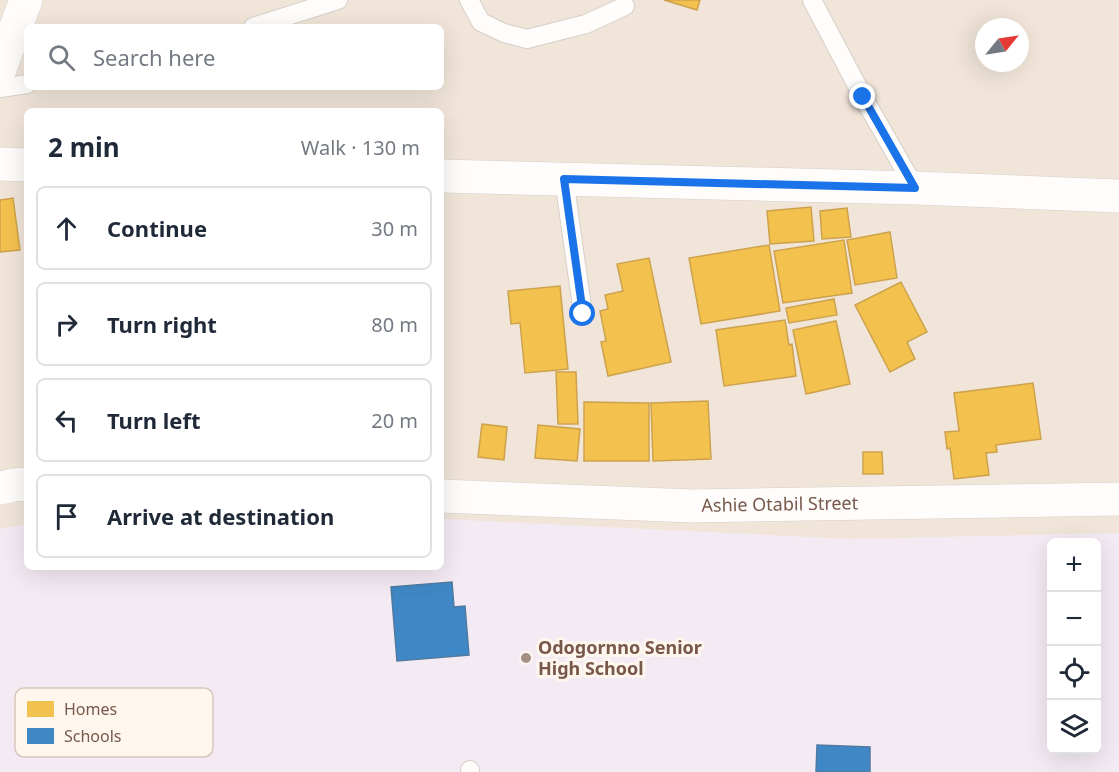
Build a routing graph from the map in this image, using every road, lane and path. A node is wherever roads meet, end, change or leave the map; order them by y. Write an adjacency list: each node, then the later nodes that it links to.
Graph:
1 (26, 0): 7 (street)
2 (338, 0): 6 (lane)
3 (469, 0): 5 (lane)
4 (812, 0): 14 (lane)
5 (625, 6)
6 (262, 24)
7 (0, 69)
8 (24, 84): 9 (lane)
9 (0, 88)
10 (0, 164): 11 (street)
11 (24, 165)
12 (444, 176): 13 (street)
13 (564, 179): 14 (street); 16 (lane)
14 (915, 188): 15 (street)
15 (1119, 196)
16 (583, 314)
17 (24, 484): 18 (street)
18 (0, 488)
19 (444, 496): 20 (street, Ashie Otabil Street)
20 (1119, 500)

